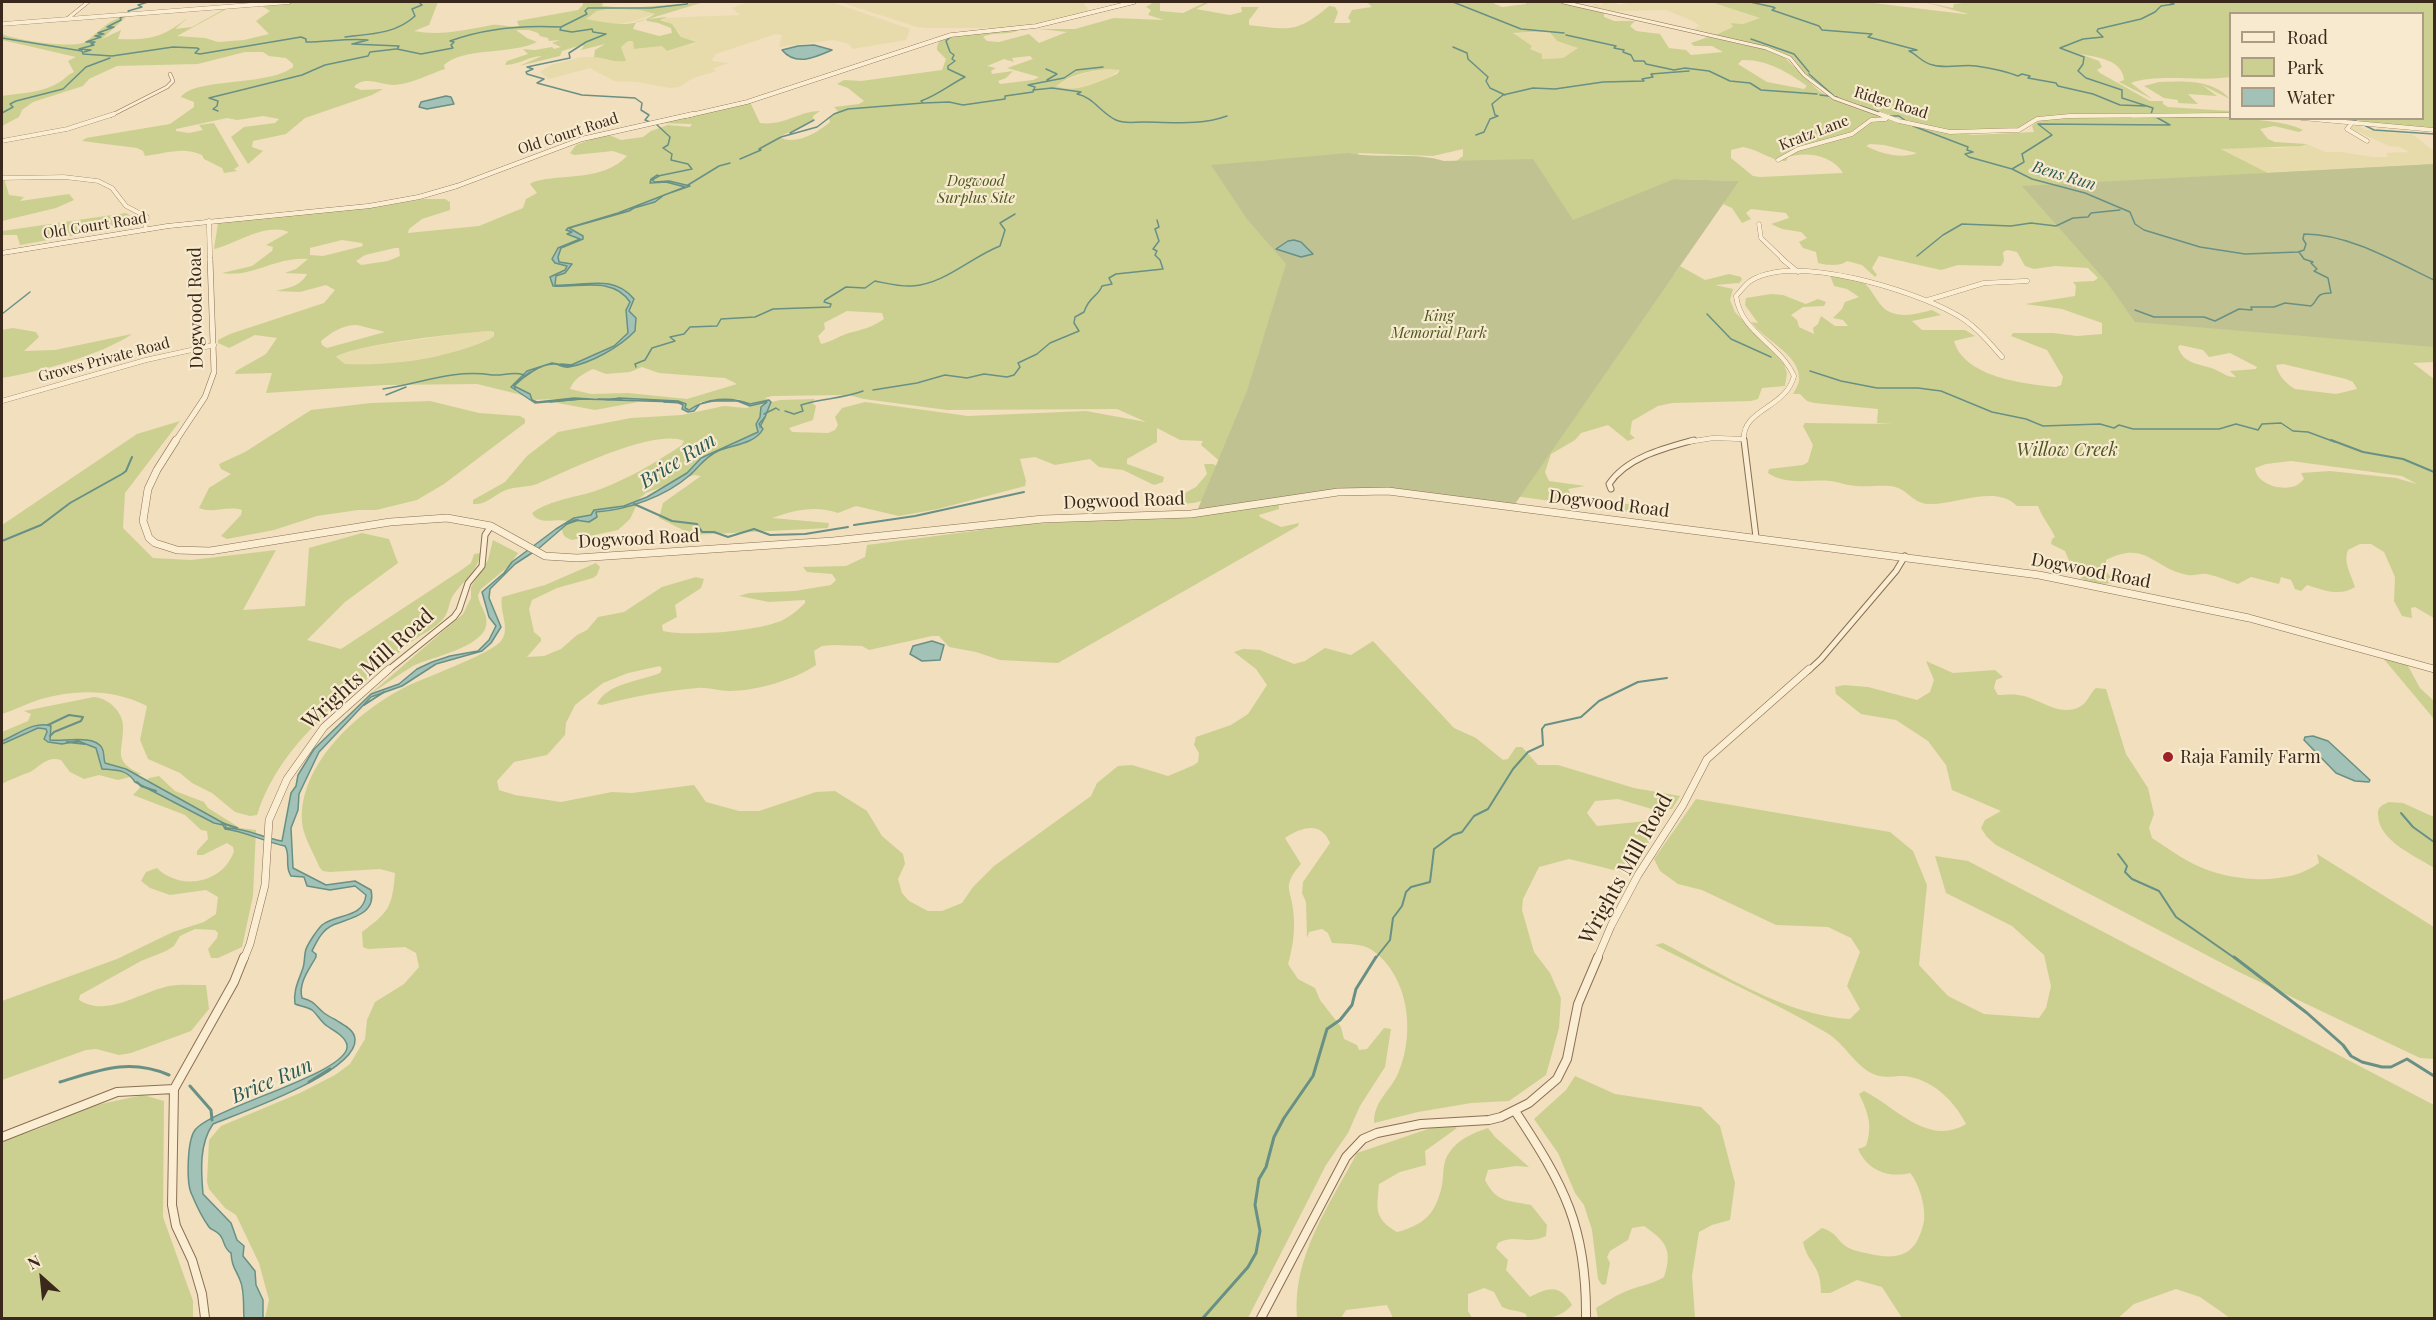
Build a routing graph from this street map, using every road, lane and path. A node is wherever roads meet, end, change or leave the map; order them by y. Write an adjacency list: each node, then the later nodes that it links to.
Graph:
1 (88, 2): 5 (street)
2 (289, 2): 5 (street)
3 (1134, 2): 9 (main road, Old Court Road)
4 (1563, 2): 11 (street, Ridge Road)
5 (67, 19): 6 (street)
6 (2, 24)
7 (170, 74): 15 (street)
8 (715, 113): 9 (main road)
9 (697, 114): 19 (main road, Old Court Road)
10 (2229, 115): 11 (street, Ridge Road)
11 (1893, 119): 17 (street, Kratz Lane)
12 (2321, 120): 13 (street)
13 (2352, 123): 14 (street); 16 (street)
14 (2434, 130)
15 (2, 141)
16 (2367, 141)
17 (1778, 160)
18 (2, 178): 21 (street)
19 (209, 221): 21 (main road, Old Court Road); 26 (street, Dogwood Road)
20 (1759, 224): 23 (street)
21 (145, 230): 22 (main road, Old Court Road)
22 (2, 253)
23 (1798, 272): 25 (street); 29 (street)
24 (2027, 281): 25 (street)
25 (1928, 301): 27 (street)
26 (214, 345): 28 (street, Groves Private Road); 31 (street, Dogwood Road)
27 (2002, 357)
28 (2, 401)
29 (1743, 439): 30 (street); 32 (street)
30 (1611, 489)
31 (491, 526): 32 (street, Dogwood Road); 35 (street, Wrights Mill Road)
32 (1756, 537): 33 (street, Dogwood Road)
33 (1905, 556): 34 (street, Dogwood Road); 36 (street, Wrights Mill Road)
34 (2434, 669)
35 (174, 1089): 37 (street); 38 (street, Wrights Mill Road)
36 (1515, 1111): 39 (street, Wrights Mill Road); 40 (street)
37 (2, 1137)
38 (205, 1318)
39 (1261, 1318)
40 (1586, 1318)

